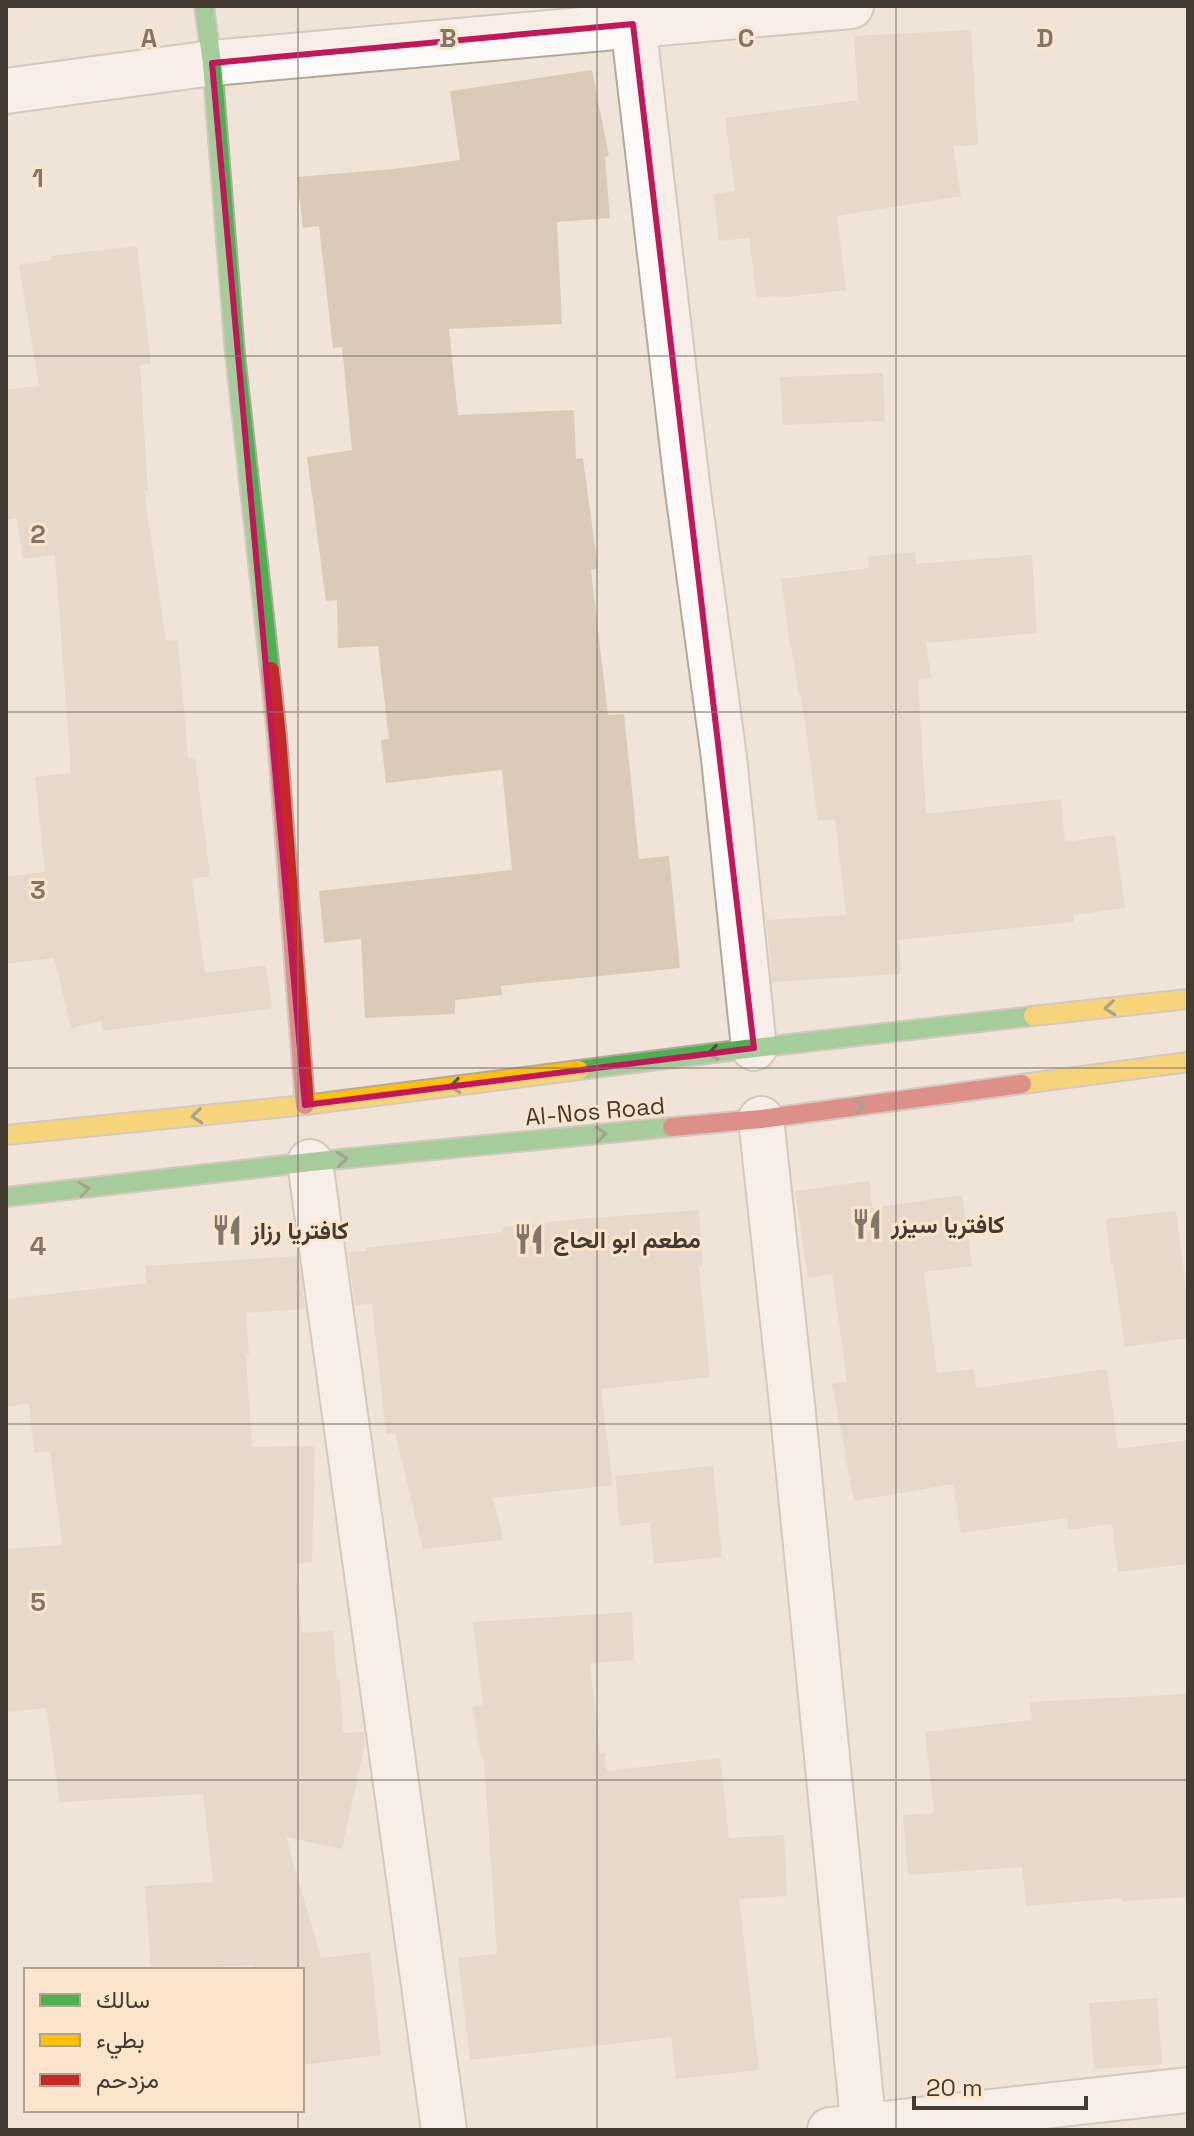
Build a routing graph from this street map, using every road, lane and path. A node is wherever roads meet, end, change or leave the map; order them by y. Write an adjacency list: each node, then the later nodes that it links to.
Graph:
1 (204, 6): 4 (main road)
2 (851, 6): 3 (street)
3 (632, 15): 4 (street); 7 (street)
4 (212, 63): 5 (street); 9 (main road)
5 (6, 91)
6 (1188, 999): 7 (main road, Al-Nos Road, one-way to 7)
7 (754, 1048): 9 (main road, Al-Nos Road, one-way to 9)
8 (1188, 1062): 10 (main road, Al-Nos Road, one-way to 8)
9 (305, 1105): 11 (main road, Al-Nos Road, one-way to 11)
10 (761, 1119): 12 (main road, Al-Nos Road, one-way to 10); 15 (street)
11 (6, 1135)
12 (310, 1162): 13 (main road, Al-Nos Road, one-way to 12); 16 (street)
13 (6, 1197)
14 (1188, 2090): 15 (street)
15 (853, 2129)
16 (444, 2130)

